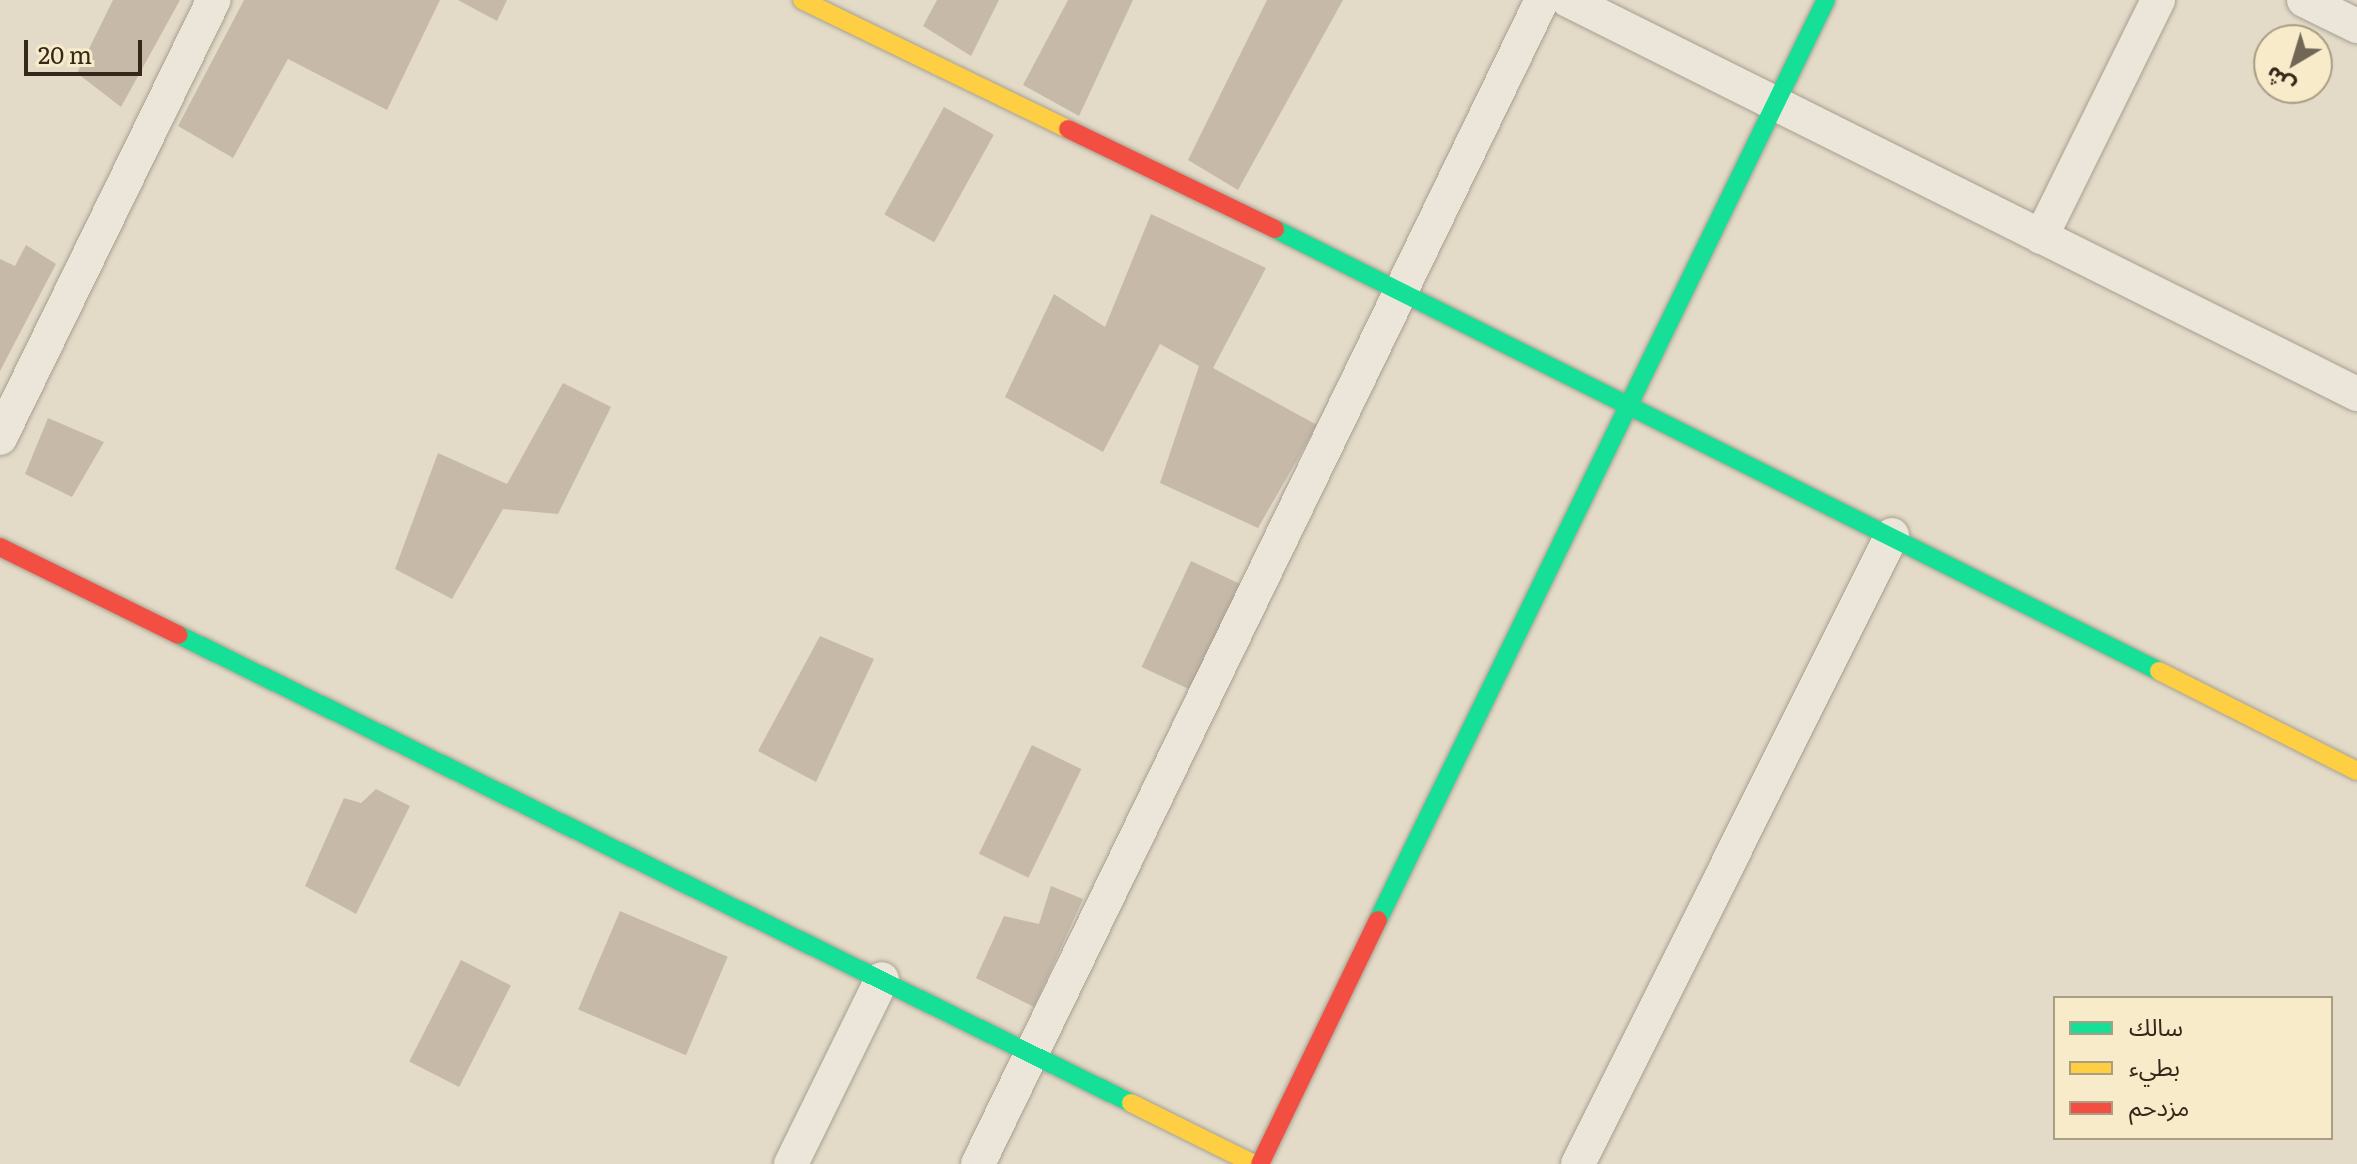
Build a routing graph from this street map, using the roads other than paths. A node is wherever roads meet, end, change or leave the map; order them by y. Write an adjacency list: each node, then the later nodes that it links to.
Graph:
1 (214, 0): 14 (street)
2 (802, 0): 11 (street)
3 (1542, 0): 11 (street)
4 (1568, 0): 9 (street)
5 (1826, 0): 9 (street)
6 (2158, 0): 10 (street)
7 (2304, 0): 8 (street)
8 (2357, 26)
9 (1777, 105): 10 (street); 13 (street)
10 (2041, 237): 12 (street)
11 (1405, 292): 13 (street); 19 (street)
12 (2357, 394)
13 (1631, 402): 15 (street); 22 (street)
14 (0, 438)
15 (1892, 535): 17 (street); 23 (street)
16 (0, 547): 18 (street)
17 (2357, 771)
18 (882, 979): 19 (street); 20 (street)
19 (1034, 1054): 21 (street); 22 (street)
20 (791, 1164)
21 (978, 1164)
22 (1257, 1164)
23 (1578, 1164)

